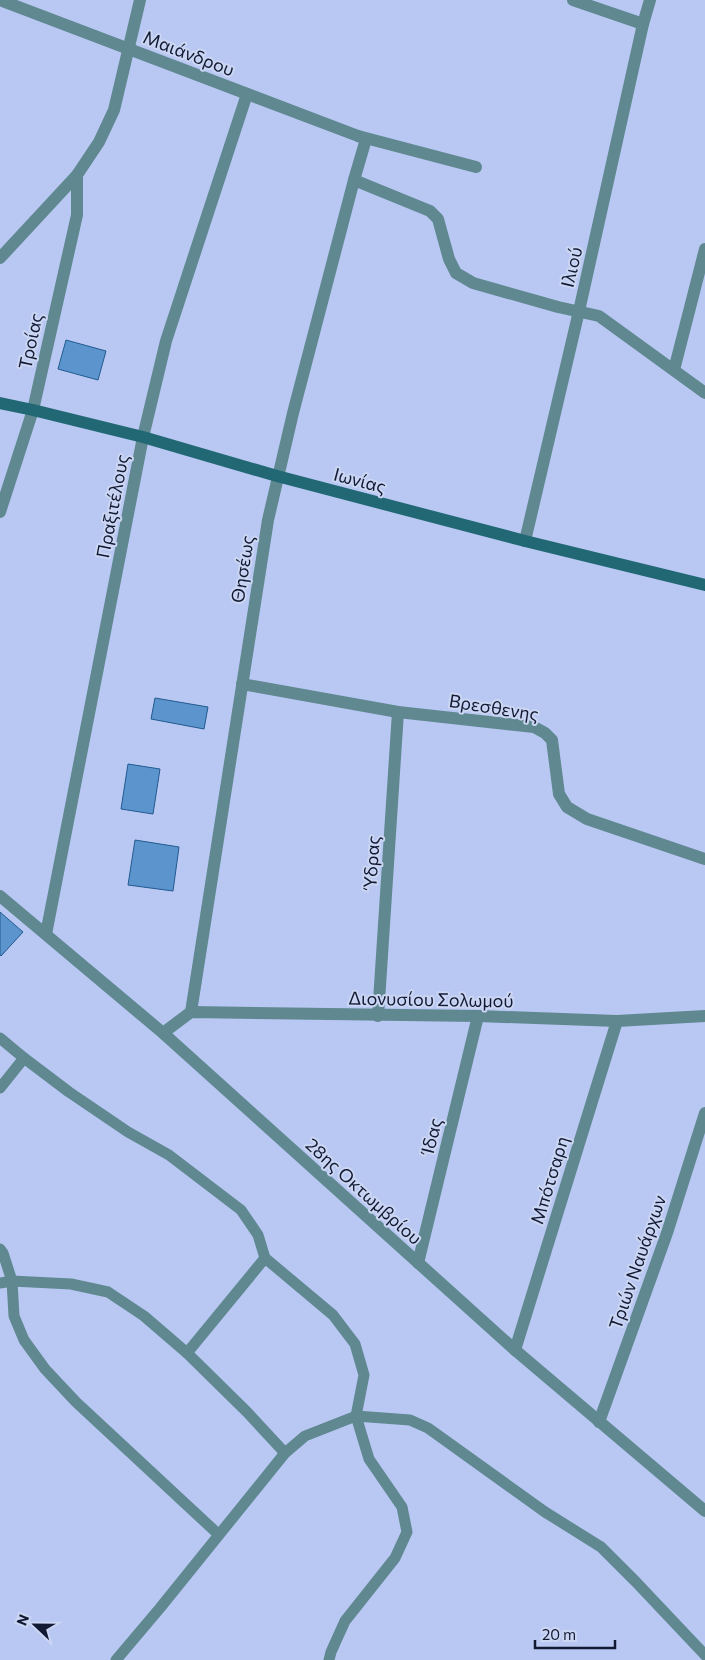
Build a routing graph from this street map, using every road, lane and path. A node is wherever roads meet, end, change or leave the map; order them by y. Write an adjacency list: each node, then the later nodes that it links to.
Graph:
1 (0, 0): 6 (street, Μαιάνδρου)
2 (140, 0): 6 (street)
3 (573, 0): 5 (street)
4 (650, 0): 5 (street, Ιλιού)
5 (643, 24): 14 (street, Ιλιού)
6 (127, 48): 7 (street, Μαιάνδρου); 10 (street)
7 (247, 94): 8 (street, Μαιάνδρου); 19 (street, Πραξιτέλους)
8 (362, 138): 9 (street, Μαιάνδρου); 11 (street, Θησέως)
9 (476, 167)
10 (77, 174): 13 (street); 18 (street, Τροίας)
11 (354, 180): 14 (street); 20 (street, Θησέως)
12 (705, 248): 15 (street)
13 (0, 258)
14 (579, 311): 15 (street); 22 (street, Ιλιού)
15 (674, 370): 16 (street)
16 (705, 393)
17 (2, 405): 18 (main road, Ιωνίας)
18 (33, 410): 19 (main road, Ιωνίας); 21 (street, Τροίας)
19 (143, 437): 20 (main road, Ιωνίας); 28 (street, Πραξιτέλους)
20 (277, 476): 22 (main road, Ιωνίας); 24 (street, Θησέως)
21 (0, 512)
22 (525, 541): 23 (main road, Ιωνίας)
23 (705, 585)
24 (242, 684): 25 (street, Βρεσθενης); 29 (street, Θησέως)
25 (398, 712): 26 (street, Βρεσθενης); 30 (street, Ύδρας)
26 (705, 859)
27 (0, 896): 28 (street, 28ης Οκτωμβρίου)
28 (46, 934): 34 (street, 28ης Οκτωμβρίου)
29 (191, 1012): 30 (street, Διονυσίου Σολωμού); 34 (street)
30 (378, 1016): 31 (street, Διονυσίου Σολωμού)
31 (478, 1016): 33 (street, Διονυσίου Σολωμού); 41 (street, Ίδας)
32 (705, 1016): 33 (street, Διονυσίου Σολωμού)
33 (617, 1021): 44 (street, Μπότσαρη)
34 (163, 1033): 41 (street, 28ης Οκτωμβρίου)
35 (0, 1038): 36 (lane)
36 (24, 1058): 37 (lane); 40 (lane)
37 (0, 1088)
38 (705, 1113): 47 (street, Τριών Ναυάρχων)
39 (0, 1250): 42 (lane)
40 (266, 1258): 45 (lane); 46 (lane)
41 (418, 1263): 44 (street, 28ης Οκτωμβρίου)
42 (12, 1280): 43 (lane); 45 (lane); 50 (lane)
43 (0, 1283)
44 (515, 1350): 47 (street, 28ης Οκτωμβρίου)
45 (187, 1353): 48 (lane)
46 (356, 1416): 48 (lane); 51 (lane); 53 (lane)
47 (599, 1422): 49 (street, 28ης Οκτωμβρίου)
48 (285, 1453): 50 (lane)
49 (705, 1510)
50 (218, 1534): 52 (lane)
51 (705, 1655)
52 (116, 1660)
53 (329, 1660)

